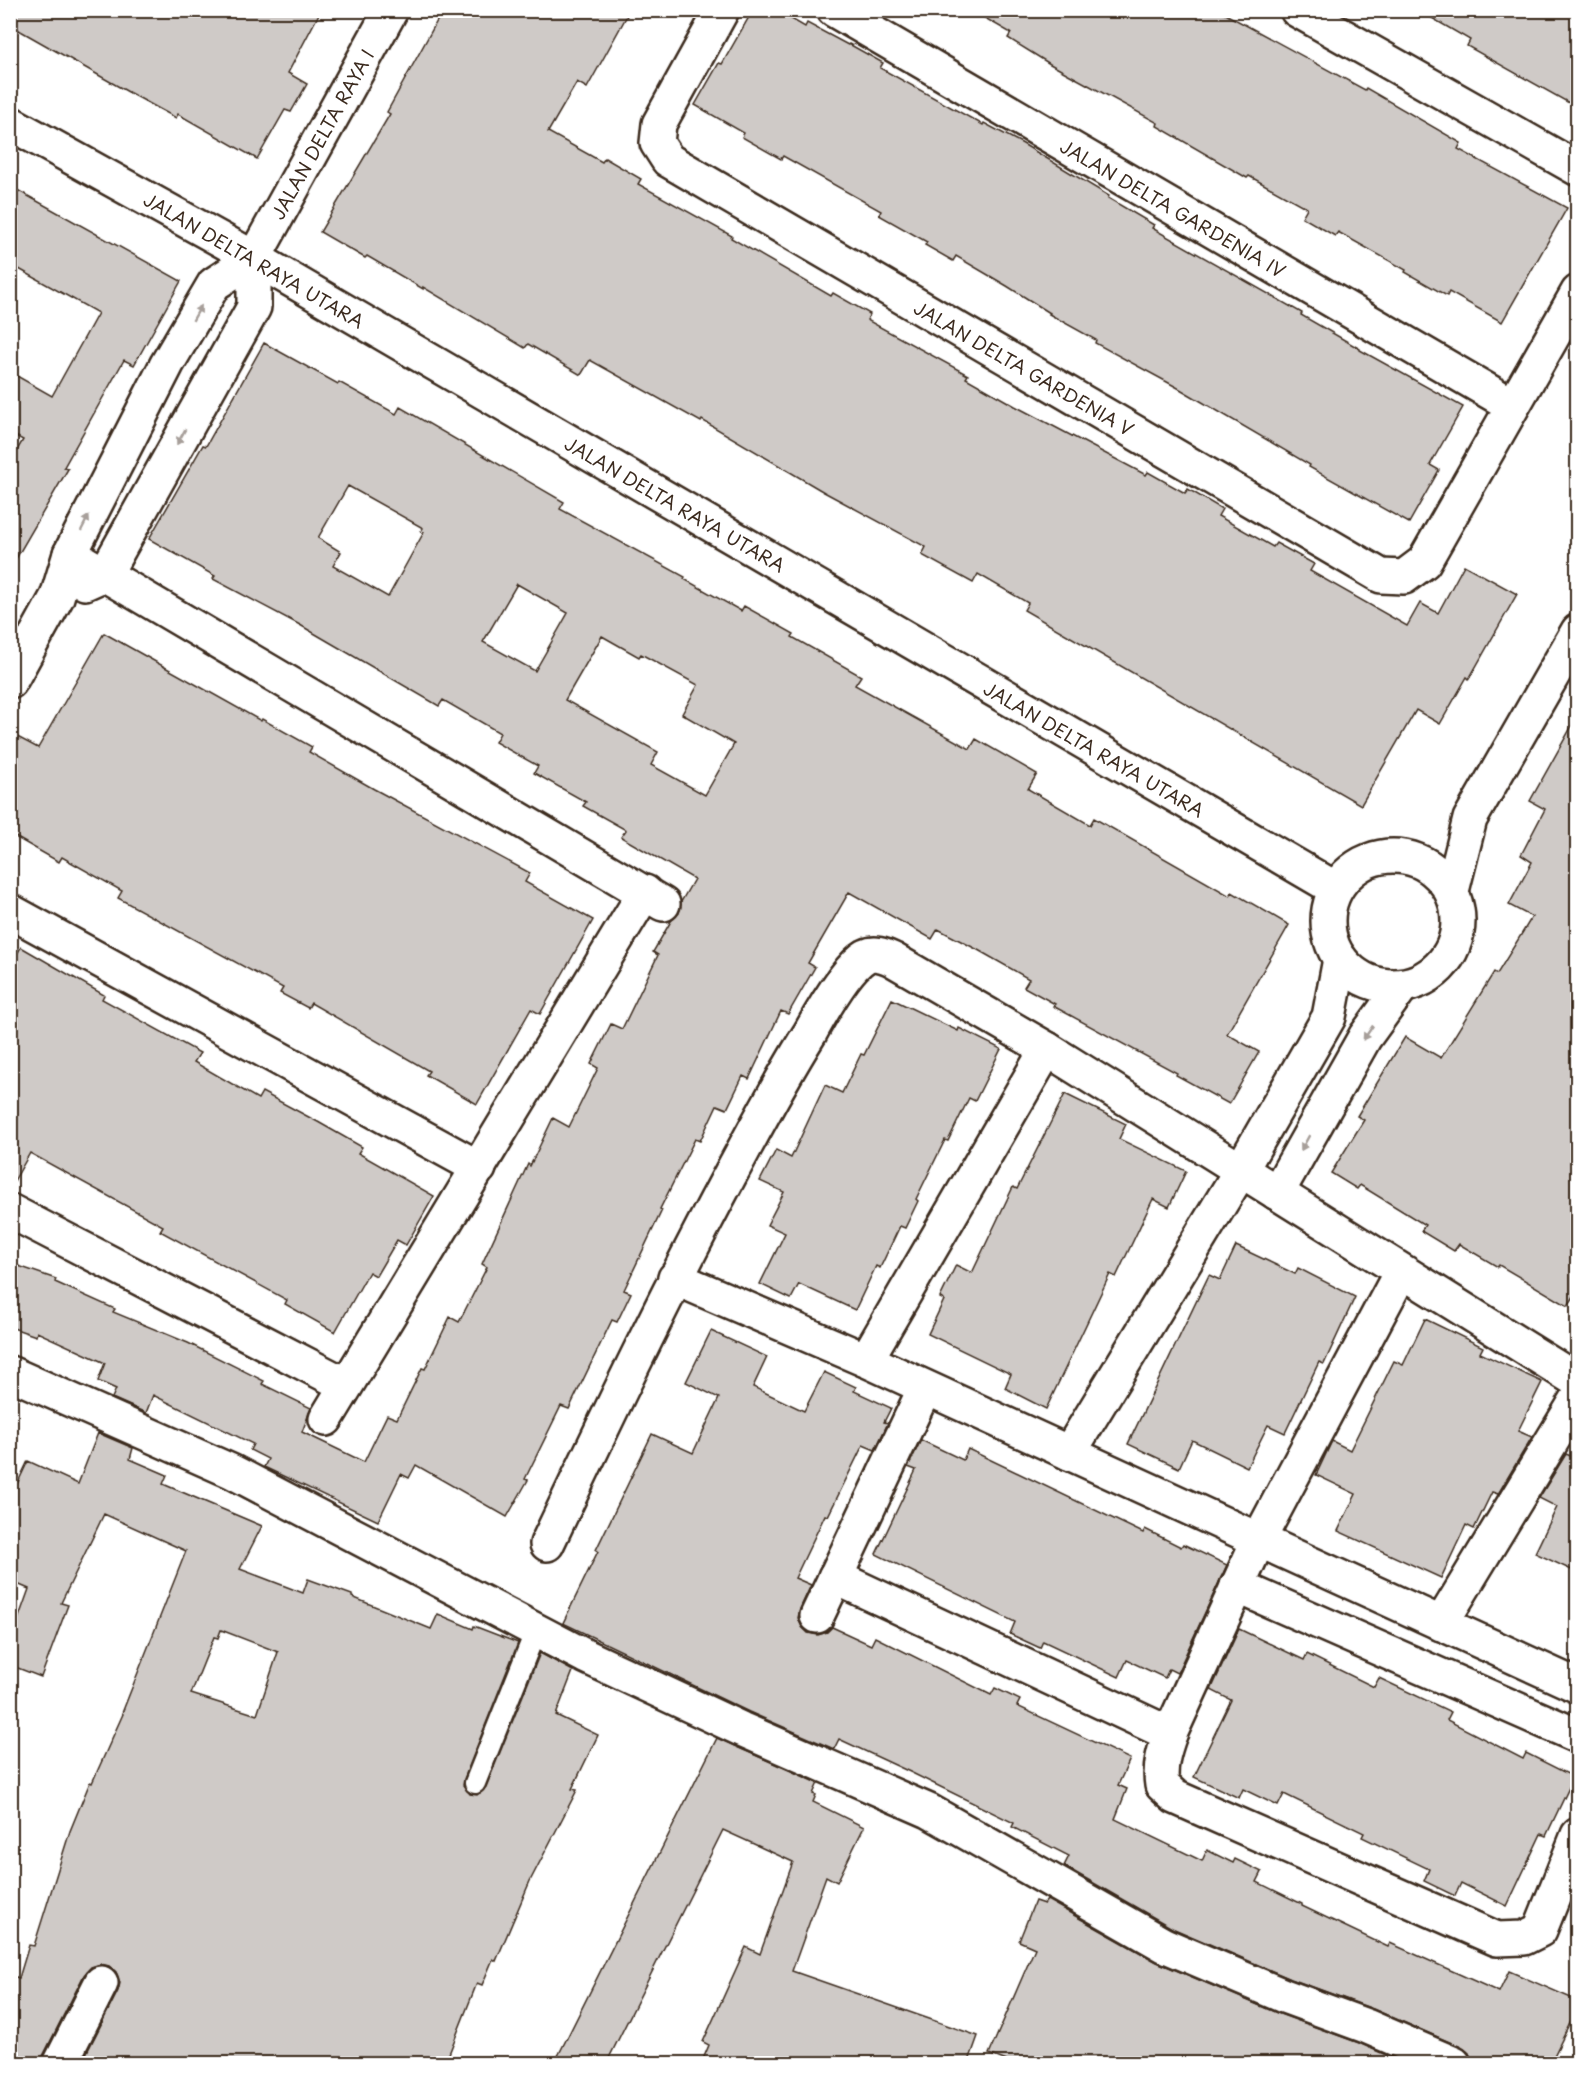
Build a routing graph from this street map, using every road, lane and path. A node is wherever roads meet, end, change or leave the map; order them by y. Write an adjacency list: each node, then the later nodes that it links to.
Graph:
1 (391, 10): 7 (street, JALAN DELTA RAYA I)
2 (722, 10): 9 (street, JALAN DELTA GARDENIA V)
3 (834, 10): 9 (street, JALAN DELTA GARDENIA IV)
4 (1297, 10): 6 (street)
5 (10, 123): 7 (street, JALAN DELTA RAYA UTARA)
6 (1578, 169)
7 (254, 258): 10 (street, one-way to 7); 11 (street, one-way to 11); 17 (street, JALAN DELTA RAYA UTARA)
8 (1578, 292): 9 (street)
9 (1512, 405)
10 (70, 554): 11 (street); 12 (street)
11 (105, 574): 12 (street); 23 (street)
12 (57, 597): 14 (street)
13 (1578, 631): 15 (street)
14 (10, 682)
15 (1470, 819): 16 (street); 18 (street)
16 (1415, 859): 17 (street); 18 (street)
17 (1336, 889): 20 (street)
18 (1452, 891): 21 (street)
19 (10, 911): 23 (street)
20 (1340, 959): 21 (street); 24 (street)
21 (1402, 986): 25 (street, one-way to 25)
22 (1047, 1049): 24 (street); 28 (street); 29 (street)
23 (479, 1168): 32 (street)
24 (1241, 1170): 25 (street); 36 (street)
25 (1277, 1193): 27 (street)
26 (10, 1211): 32 (street)
27 (1401, 1272): 31 (street); 37 (street)
28 (675, 1278): 29 (street); 38 (street)
29 (866, 1360): 33 (street)
30 (10, 1373): 43 (street)
31 (1578, 1381)
32 (346, 1385): 35 (street)
33 (925, 1388): 36 (street); 39 (street)
34 (1578, 1398): 42 (street)
35 (326, 1419)
36 (1069, 1453): 37 (street)
37 (1259, 1539): 40 (street); 42 (street)
38 (547, 1544)
39 (836, 1577): 41 (street); 45 (street)
40 (1237, 1586): 45 (street); 46 (street)
41 (817, 1616)
42 (1441, 1624): 44 (street)
43 (536, 1630): 47 (lane); 51 (street)
44 (1578, 1686)
45 (1170, 1734): 48 (street)
46 (1578, 1736)
47 (475, 1783)
48 (1578, 1836)
49 (101, 1983): 50 (street)
50 (60, 2064)
51 (1454, 2064)

